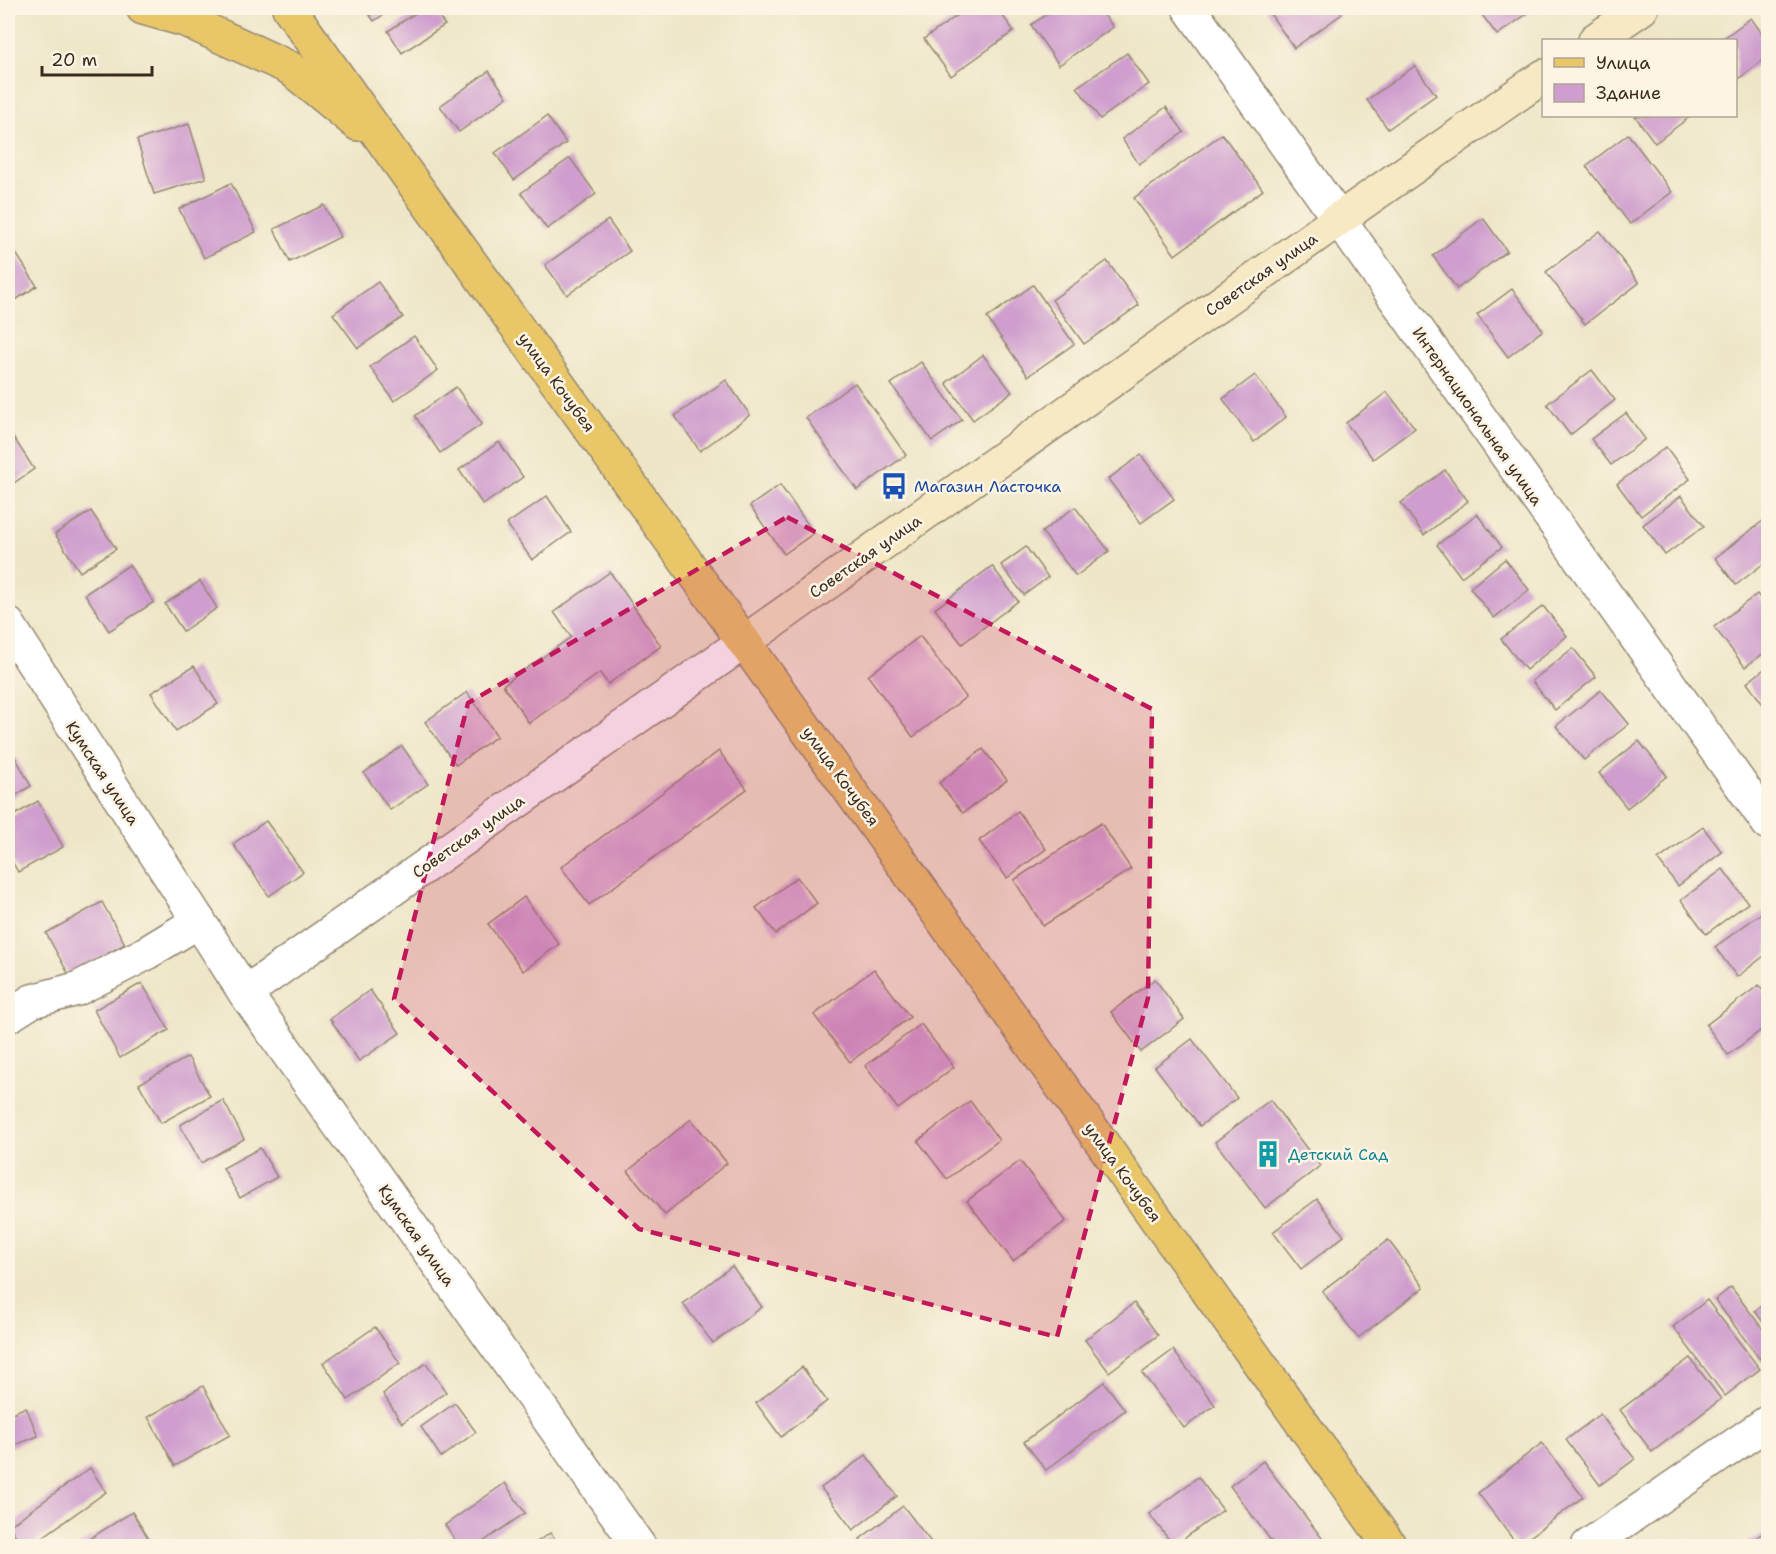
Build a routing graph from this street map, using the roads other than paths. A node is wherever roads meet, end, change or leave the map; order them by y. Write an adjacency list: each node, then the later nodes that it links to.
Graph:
1 (143, 8): 5 (main road)
2 (289, 8): 8 (main road, улица Кочубея)
3 (1189, 8): 9 (street, Интернациональная улица)
4 (1642, 8): 6 (street)
5 (186, 14): 8 (main road)
6 (1596, 39)
7 (1542, 77): 9 (street, Советская улица)
8 (391, 152): 11 (main road, улица Кочубея)
9 (1339, 219): 11 (street, Советская улица); 12 (street, Интернациональная улица)
10 (8, 624): 13 (street, Кумская улица)
11 (744, 642): 14 (street, Советская улица); 18 (main road, улица Кочубея)
12 (1768, 823)
13 (199, 921): 14 (street, Кумская улица); 15 (street)
14 (245, 993): 17 (street, Кумская улица)
15 (8, 1016)
16 (1768, 1422): 19 (street)
17 (639, 1546)
18 (1390, 1546)
19 (1588, 1546)

